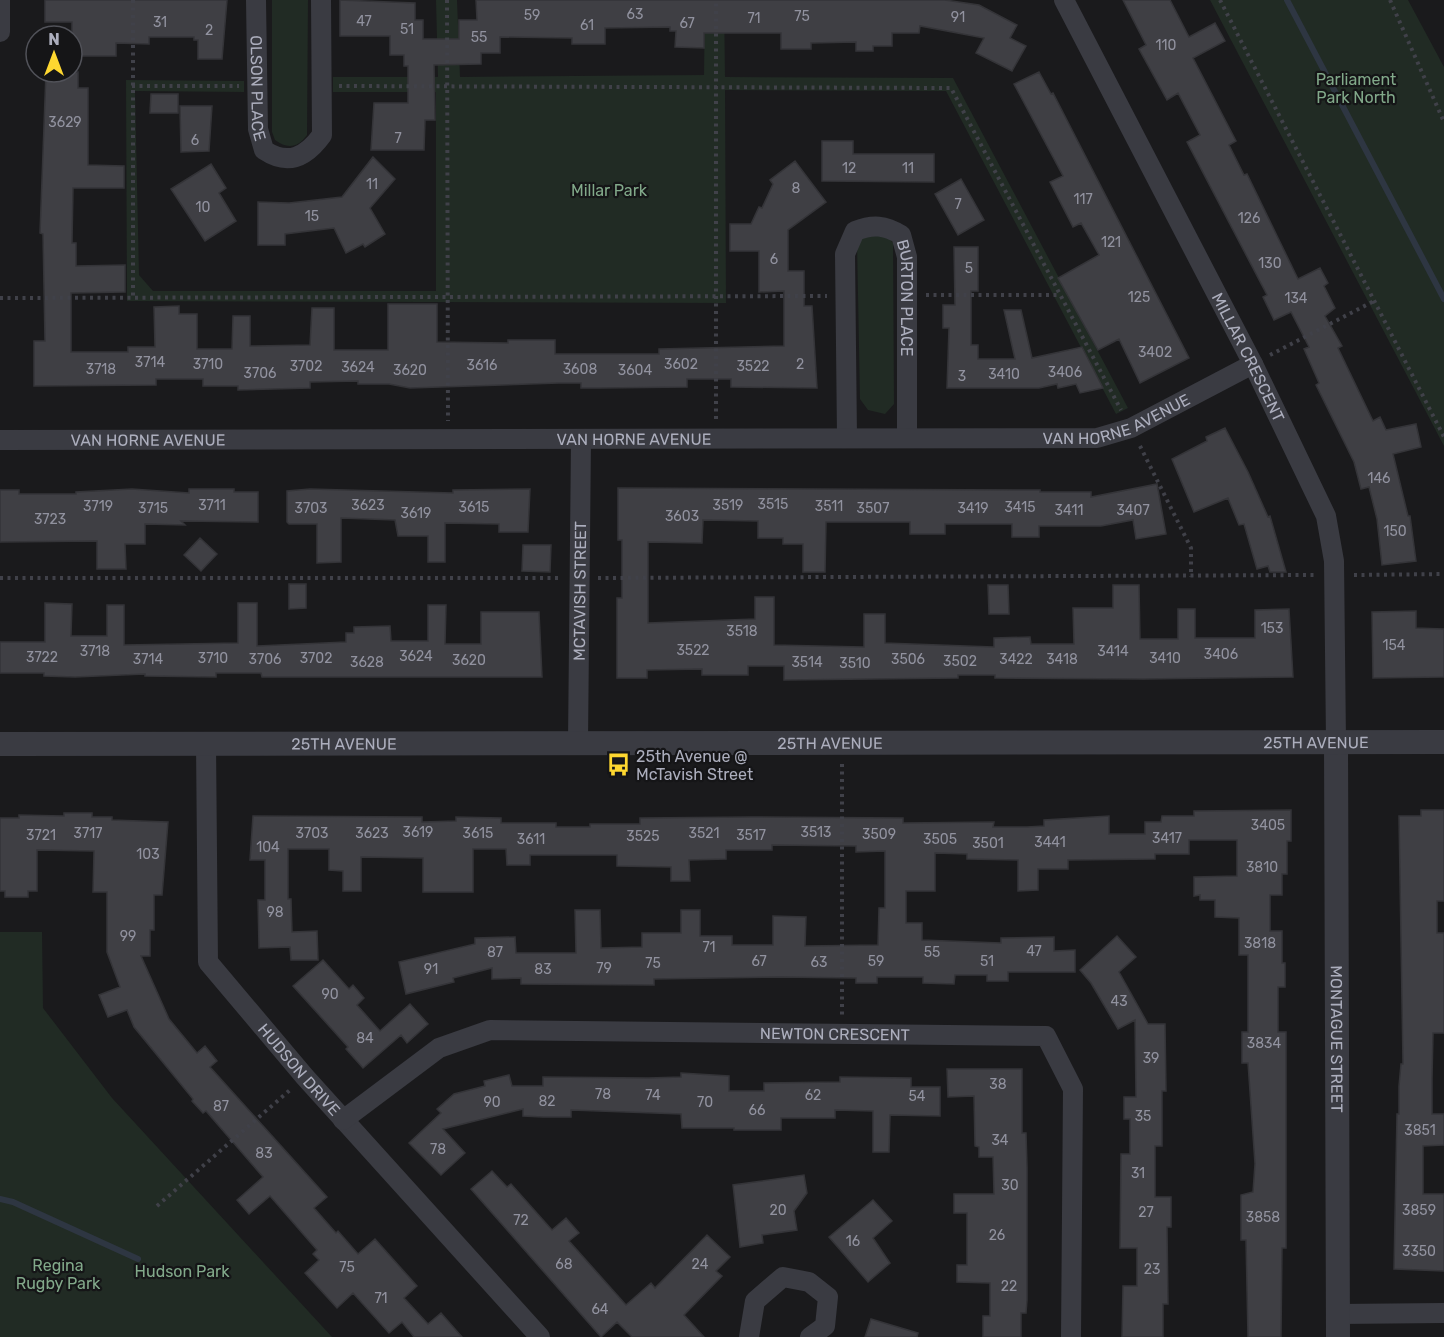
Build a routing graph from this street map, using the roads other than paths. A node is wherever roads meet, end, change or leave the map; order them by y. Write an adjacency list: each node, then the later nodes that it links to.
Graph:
1 (0, 0): 5 (street)
2 (256, 0): 3 (street, OLSON PLACE)
3 (321, 0)
4 (1064, 0): 6 (street, MILLAR CRESCENT)
5 (0, 32)
6 (1253, 364): 8 (street, VAN HORNE AVENUE); 11 (street, MILLAR CRESCENT)
7 (847, 437): 8 (street, VAN HORNE AVENUE); 8 (street, BURTON PLACE); 9 (street, VAN HORNE AVENUE)
8 (907, 437)
9 (581, 439): 10 (street, VAN HORNE AVENUE); 14 (street, MCTAVISH STREET)
10 (0, 440)
11 (1336, 742): 12 (street, 25TH AVENUE); 14 (street, 25TH AVENUE); 18 (street, MONTAGUE STREET)
12 (1444, 742)
13 (206, 743): 14 (street, 25TH AVENUE); 15 (street, 25TH AVENUE); 16 (street, HUDSON DRIVE)
14 (578, 743)
15 (0, 744)
16 (344, 1120): 19 (street, HUDSON DRIVE); 22 (street, NEWTON CRESCENT)
17 (1444, 1313): 18 (street)
18 (1338, 1326)
19 (540, 1337)
20 (749, 1337): 21 (street)
21 (810, 1337)
22 (1071, 1337)

